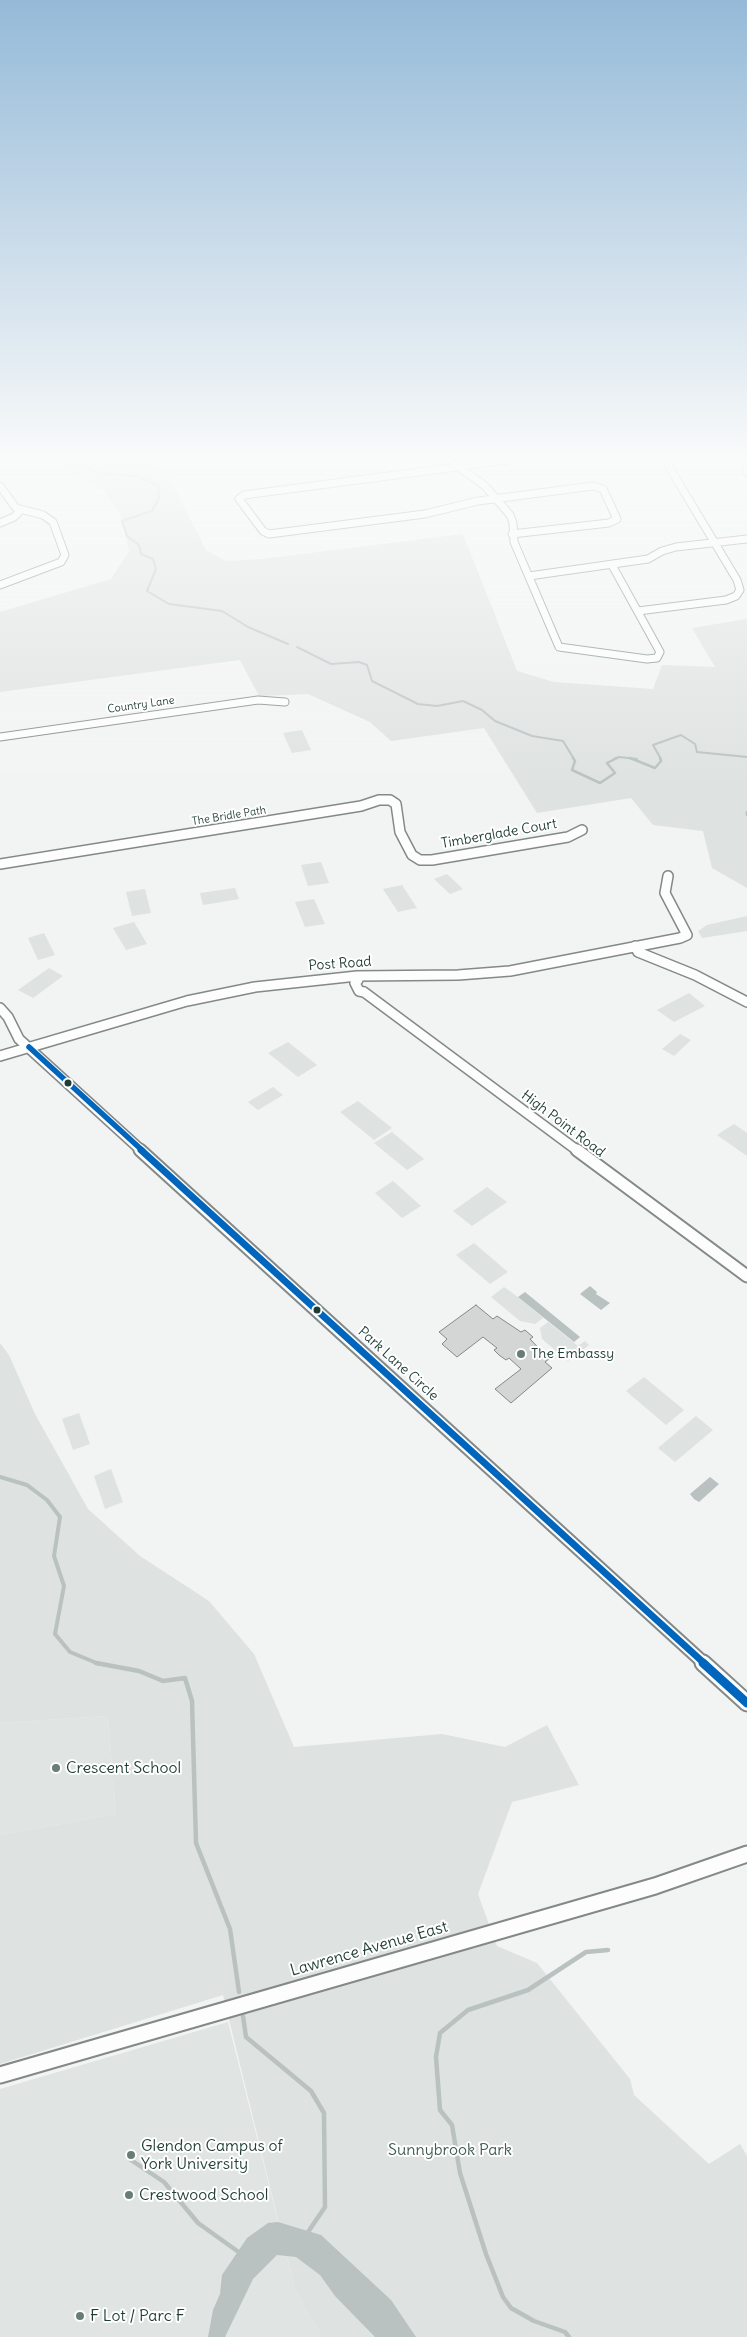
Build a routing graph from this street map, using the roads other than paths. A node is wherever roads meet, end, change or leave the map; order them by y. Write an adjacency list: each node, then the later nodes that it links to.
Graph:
1 (42, 569): 7 (street)
2 (526, 569): 6 (street)
3 (577, 569): 6 (street)
4 (615, 569): 8 (street)
5 (730, 569): 8 (street)
6 (529, 576): 8 (street)
7 (0, 585)
8 (638, 611)
9 (285, 702): 10 (street, Country Lane)
10 (0, 737)
11 (582, 830): 12 (street, Timberglade Court)
12 (420, 860): 13 (street, The Bridle Path)
13 (0, 864)
14 (668, 876): 15 (street, Post Road)
15 (635, 946): 16 (street, Post Road); 17 (street)
16 (358, 978): 19 (street, Post Road); 21 (street, High Point Road)
17 (747, 1002)
18 (0, 1008): 19 (street, Park Lane Circle)
19 (29, 1047): 20 (street, Post Road); 22 (street, Park Lane Circle)
20 (0, 1056)
21 (747, 1276)
22 (747, 1703)
23 (747, 1854): 24 (street, Lawrence Avenue East)
24 (0, 2075)

